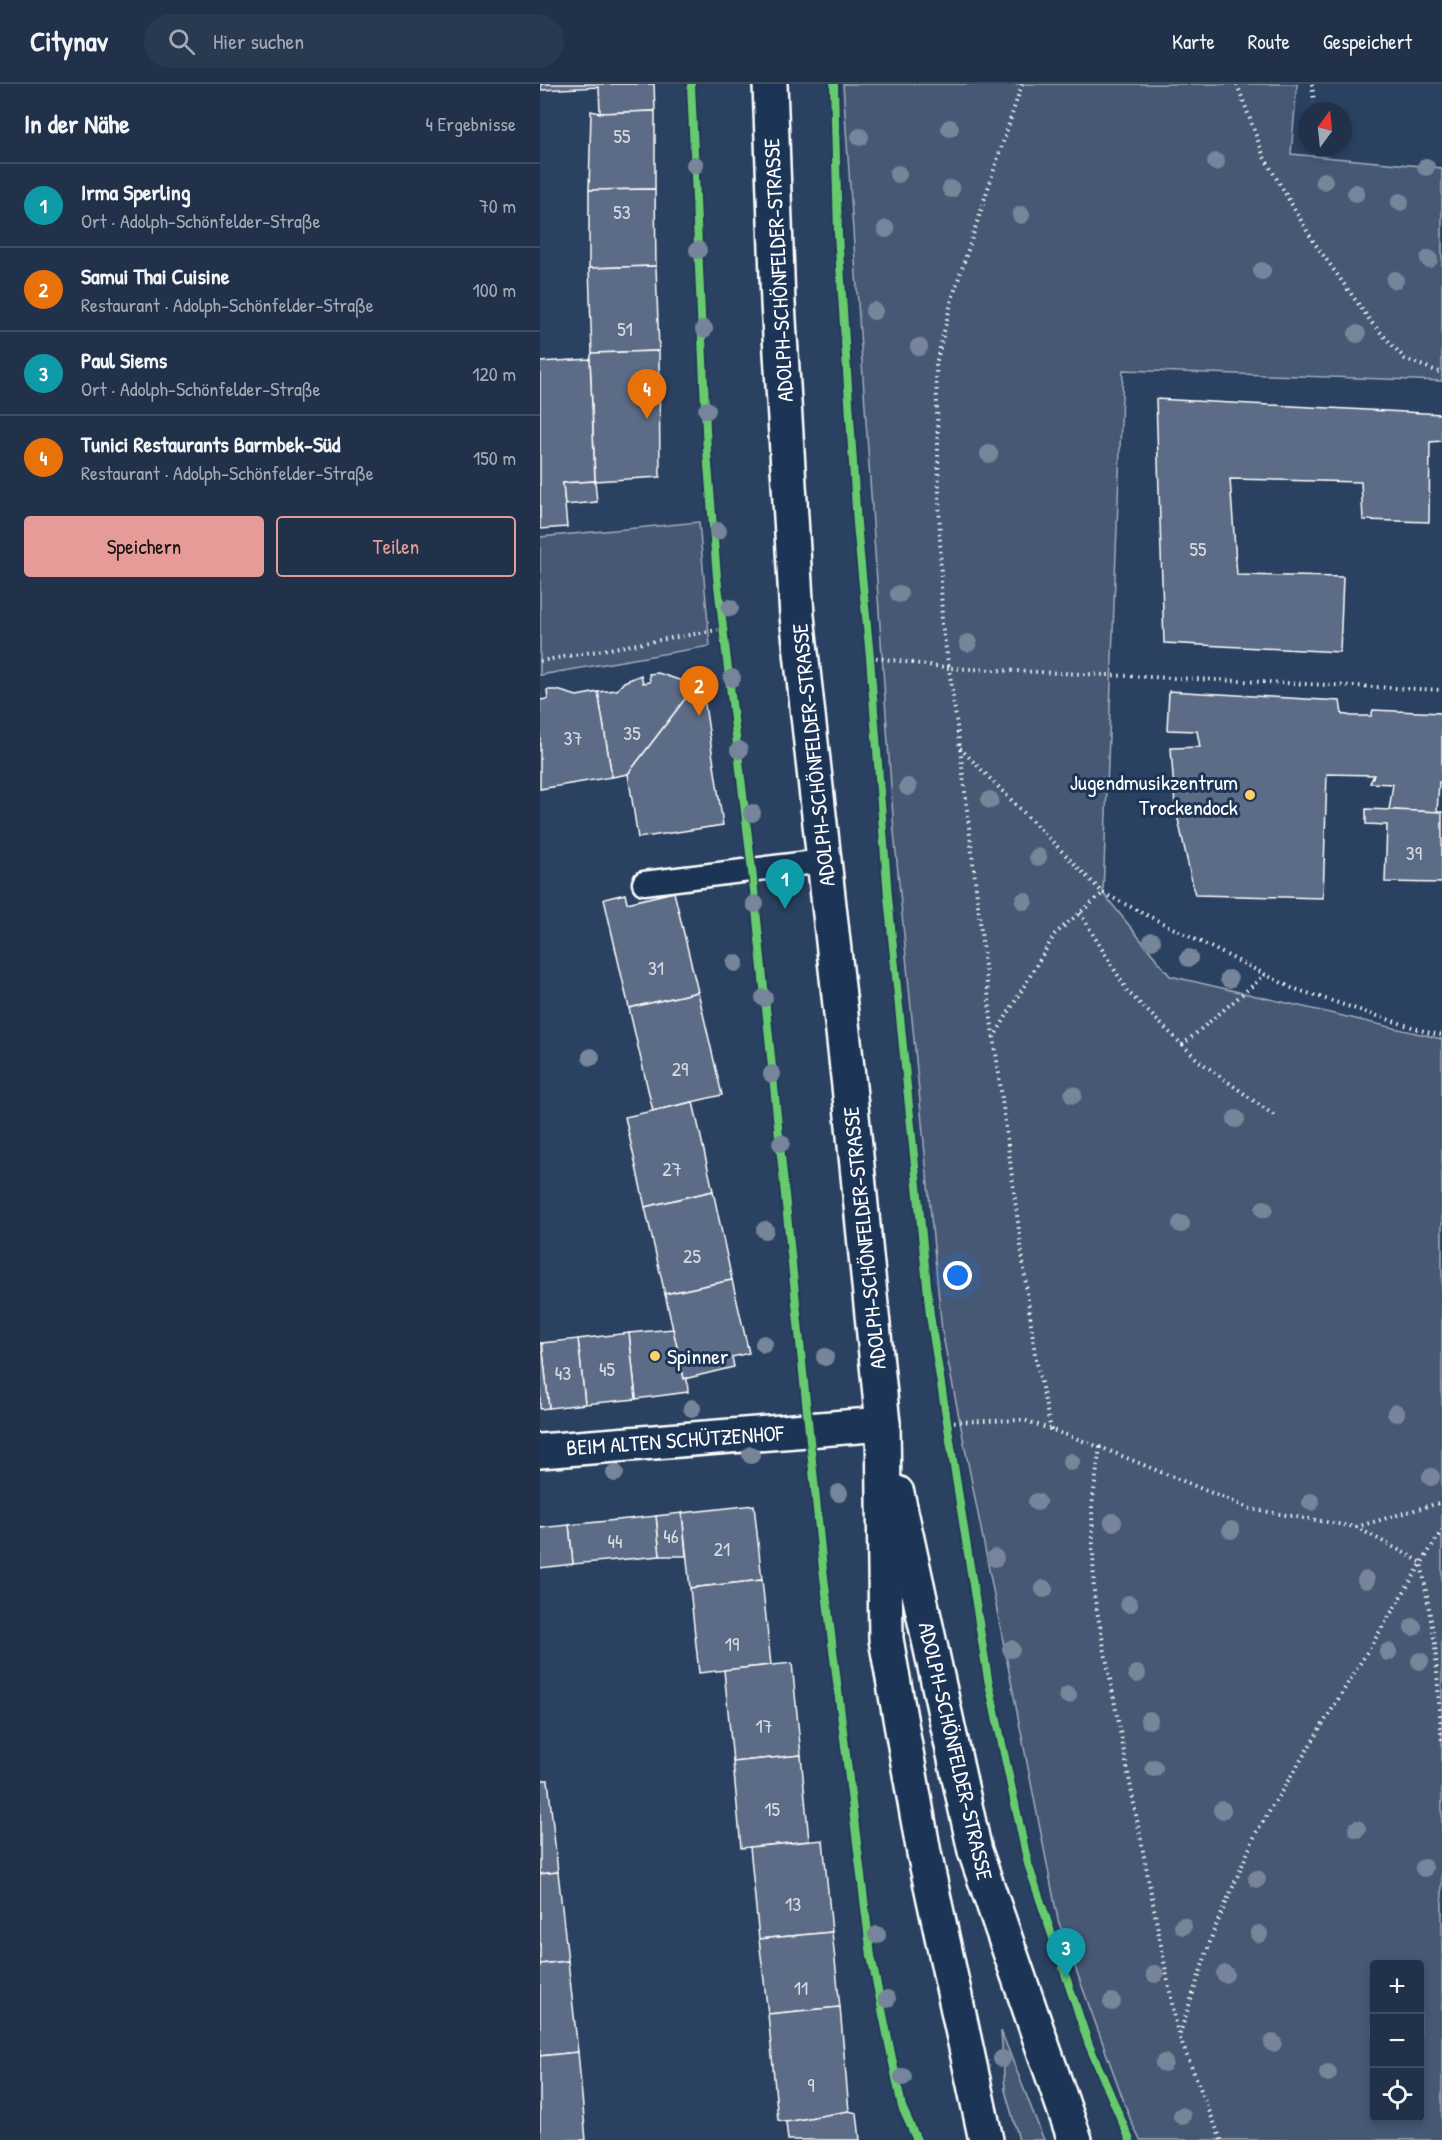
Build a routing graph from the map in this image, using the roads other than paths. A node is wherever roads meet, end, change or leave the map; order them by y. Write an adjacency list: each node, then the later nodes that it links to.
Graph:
1 (770, 84): 2 (main road, ADOLPH-SCHÖNFELDER-STRASSE)
2 (824, 861): 3 (lane); 4 (main road, ADOLPH-SCHÖNFELDER-STRASSE)
3 (644, 883)
4 (883, 1424): 5 (main road, BEIM ALTEN SCHÜTZENHOF); 6 (main road, ADOLPH-SCHÖNFELDER-STRASSE); 7 (main road, ADOLPH-SCHÖNFELDER-STRASSE)
5 (540, 1451)
6 (987, 2140)
7 (1075, 2140)

